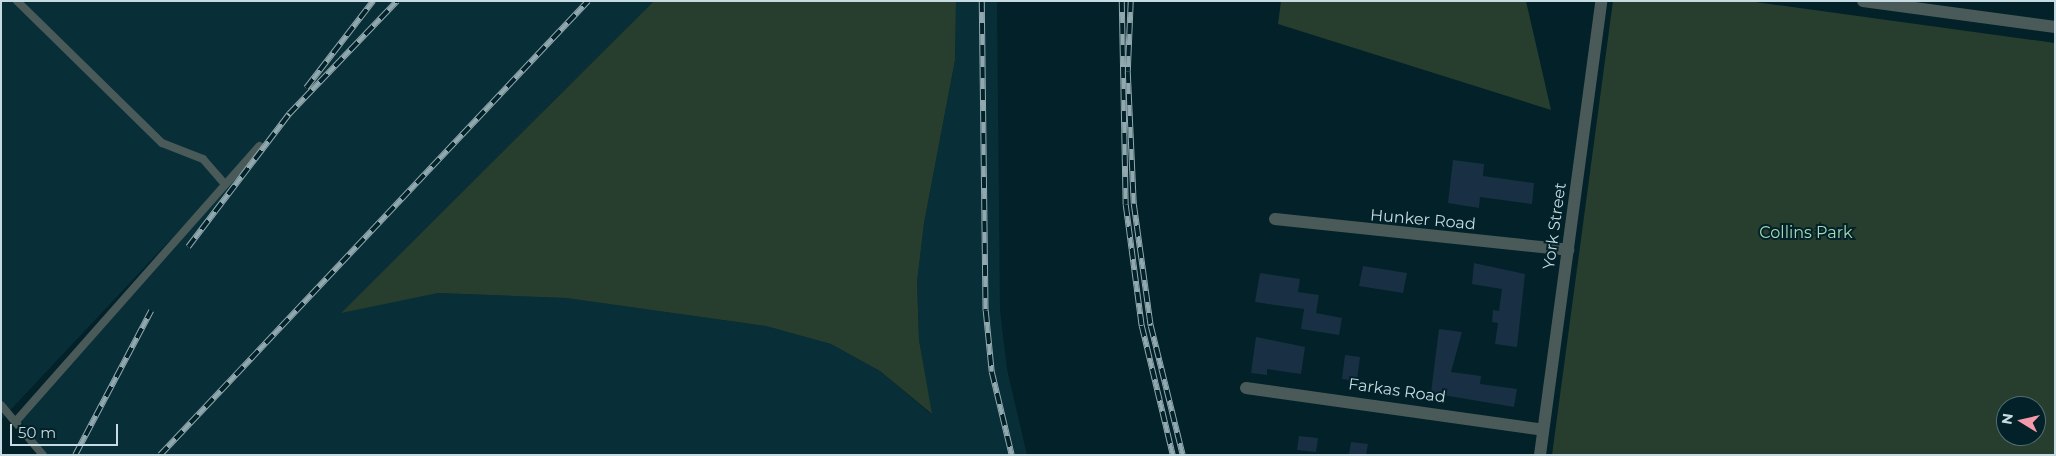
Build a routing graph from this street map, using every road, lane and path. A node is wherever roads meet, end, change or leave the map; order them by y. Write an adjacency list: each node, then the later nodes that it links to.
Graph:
1 (17, 1): 6 (lane)
2 (1601, 1): 8 (street, York Street)
3 (1863, 1): 4 (street)
4 (2055, 26)
5 (259, 146): 6 (lane)
6 (226, 184): 11 (lane)
7 (1275, 219): 8 (street, Hunker Road)
8 (1568, 250): 12 (street, York Street)
9 (1246, 388): 12 (street, Farkas Road)
10 (1, 405): 11 (lane)
11 (17, 420): 13 (lane)
12 (1544, 430): 14 (street, York Street)
13 (42, 455)
14 (1540, 455)

